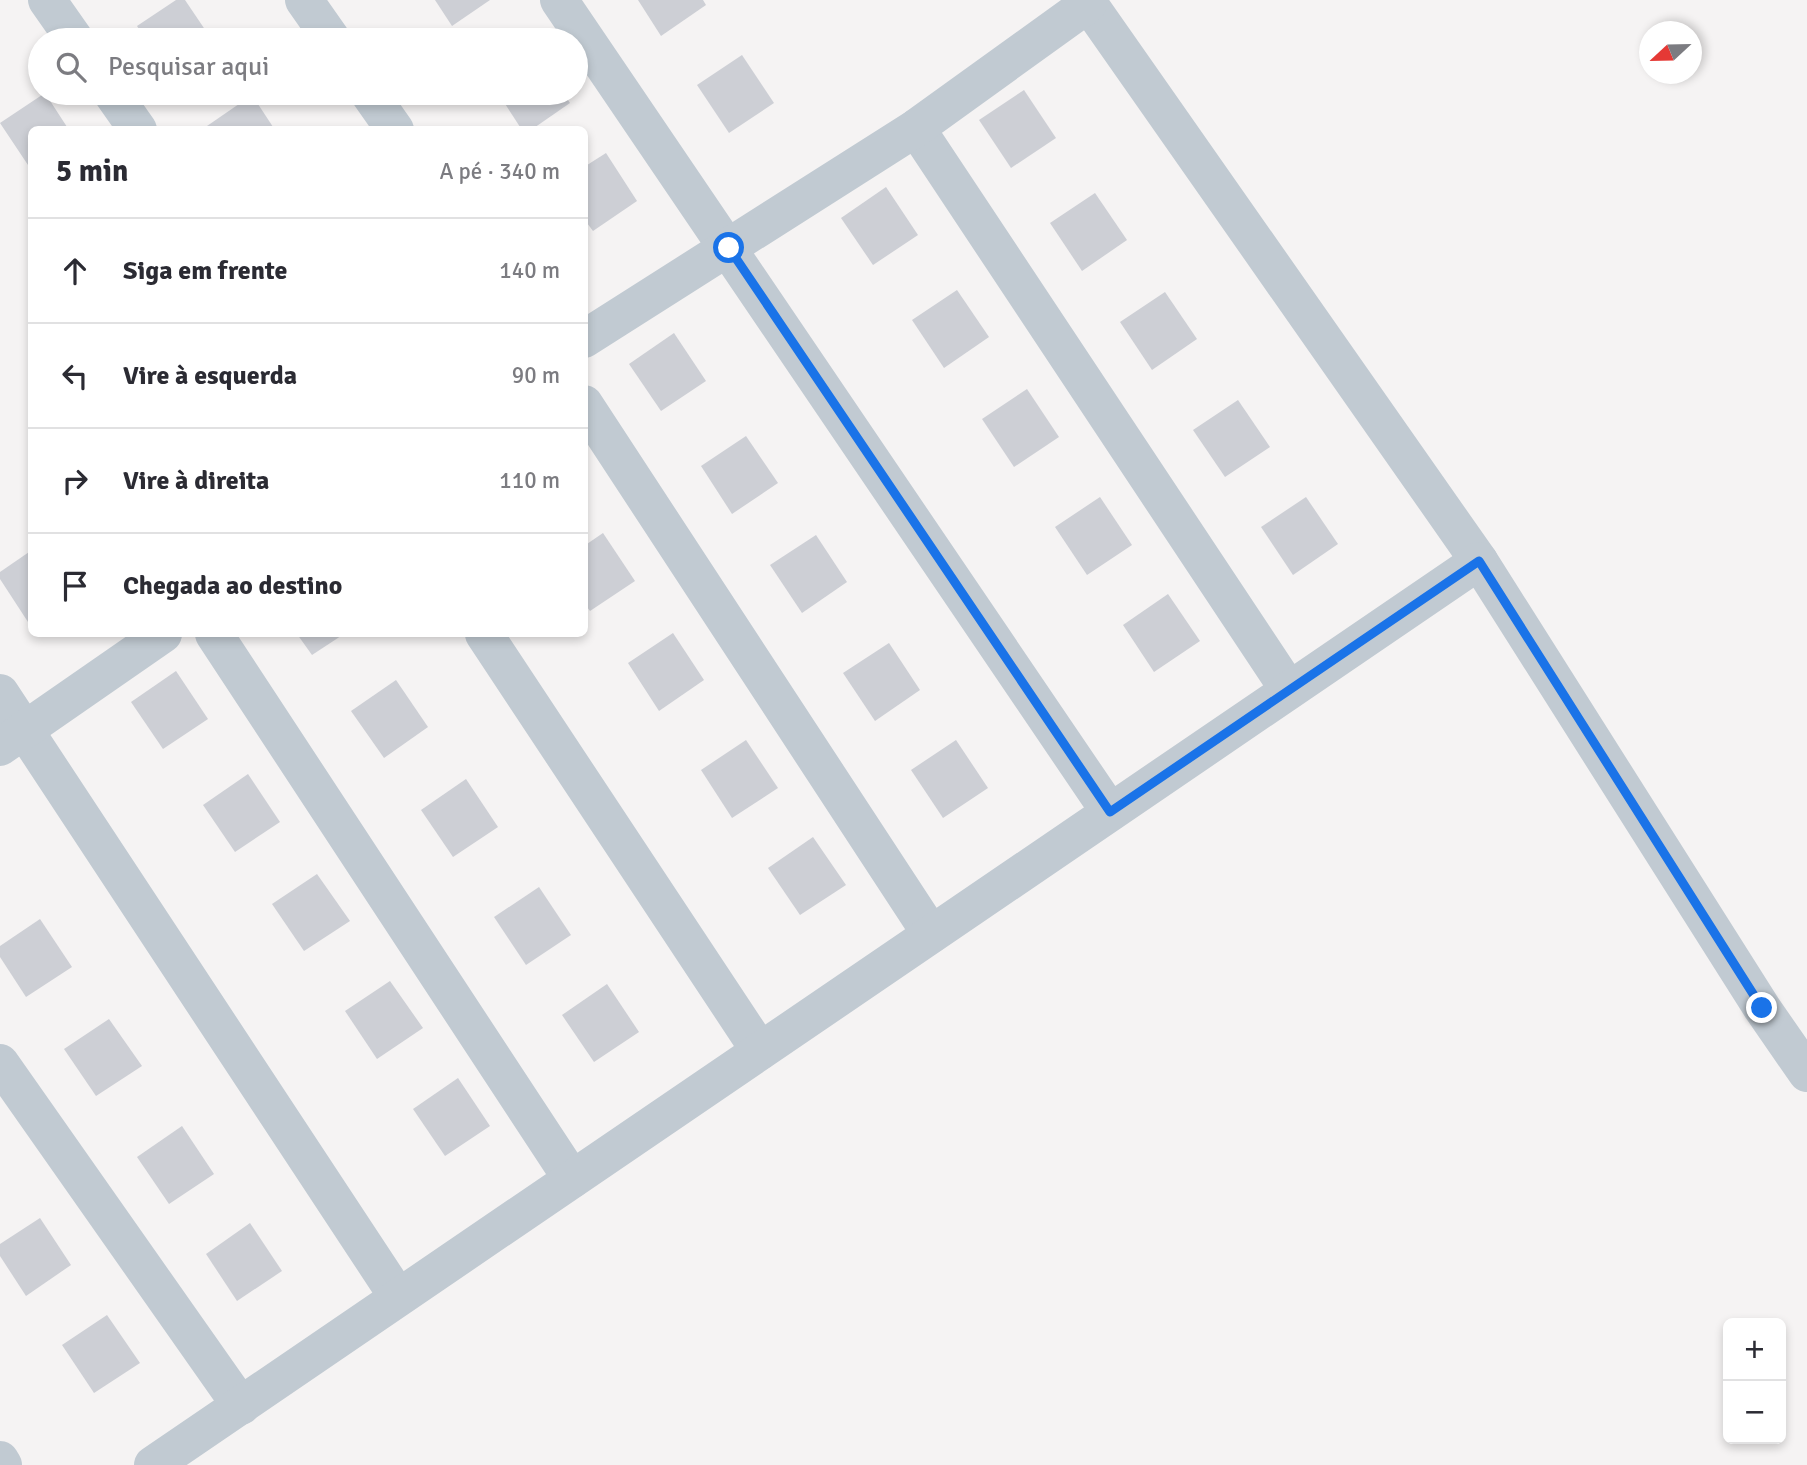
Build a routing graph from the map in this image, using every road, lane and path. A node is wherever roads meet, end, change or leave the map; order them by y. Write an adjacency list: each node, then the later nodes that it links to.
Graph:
1 (47, 0): 5 (street)
2 (304, 0): 6 (street)
3 (559, 0): 7 (street)
4 (1087, 2): 13 (street); 17 (street)
5 (67, 28)
6 (324, 28)
7 (578, 28)
8 (588, 42): 14 (street)
9 (120, 105): 11 (street)
10 (377, 105): 12 (street)
11 (135, 126)
12 (392, 126)
13 (916, 128): 14 (street); 21 (street)
14 (729, 248): 15 (street); 24 (street)
15 (588, 336)
16 (588, 410): 25 (street)
17 (1479, 561): 21 (street); 28 (street)
18 (159, 637): 23 (street)
19 (216, 637): 29 (street)
20 (486, 637): 26 (street)
21 (1289, 690): 24 (street)
22 (0, 693): 23 (street)
23 (13, 738): 30 (street)
24 (1110, 812): 25 (street)
25 (931, 934): 26 (street)
26 (760, 1051): 29 (street)
27 (0, 1063): 31 (street)
28 (1807, 1073)
29 (572, 1178): 30 (street)
30 (398, 1297): 31 (street)
31 (241, 1405): 34 (street)
32 (0, 1460): 33 (street)
33 (3, 1465)
34 (153, 1465)

